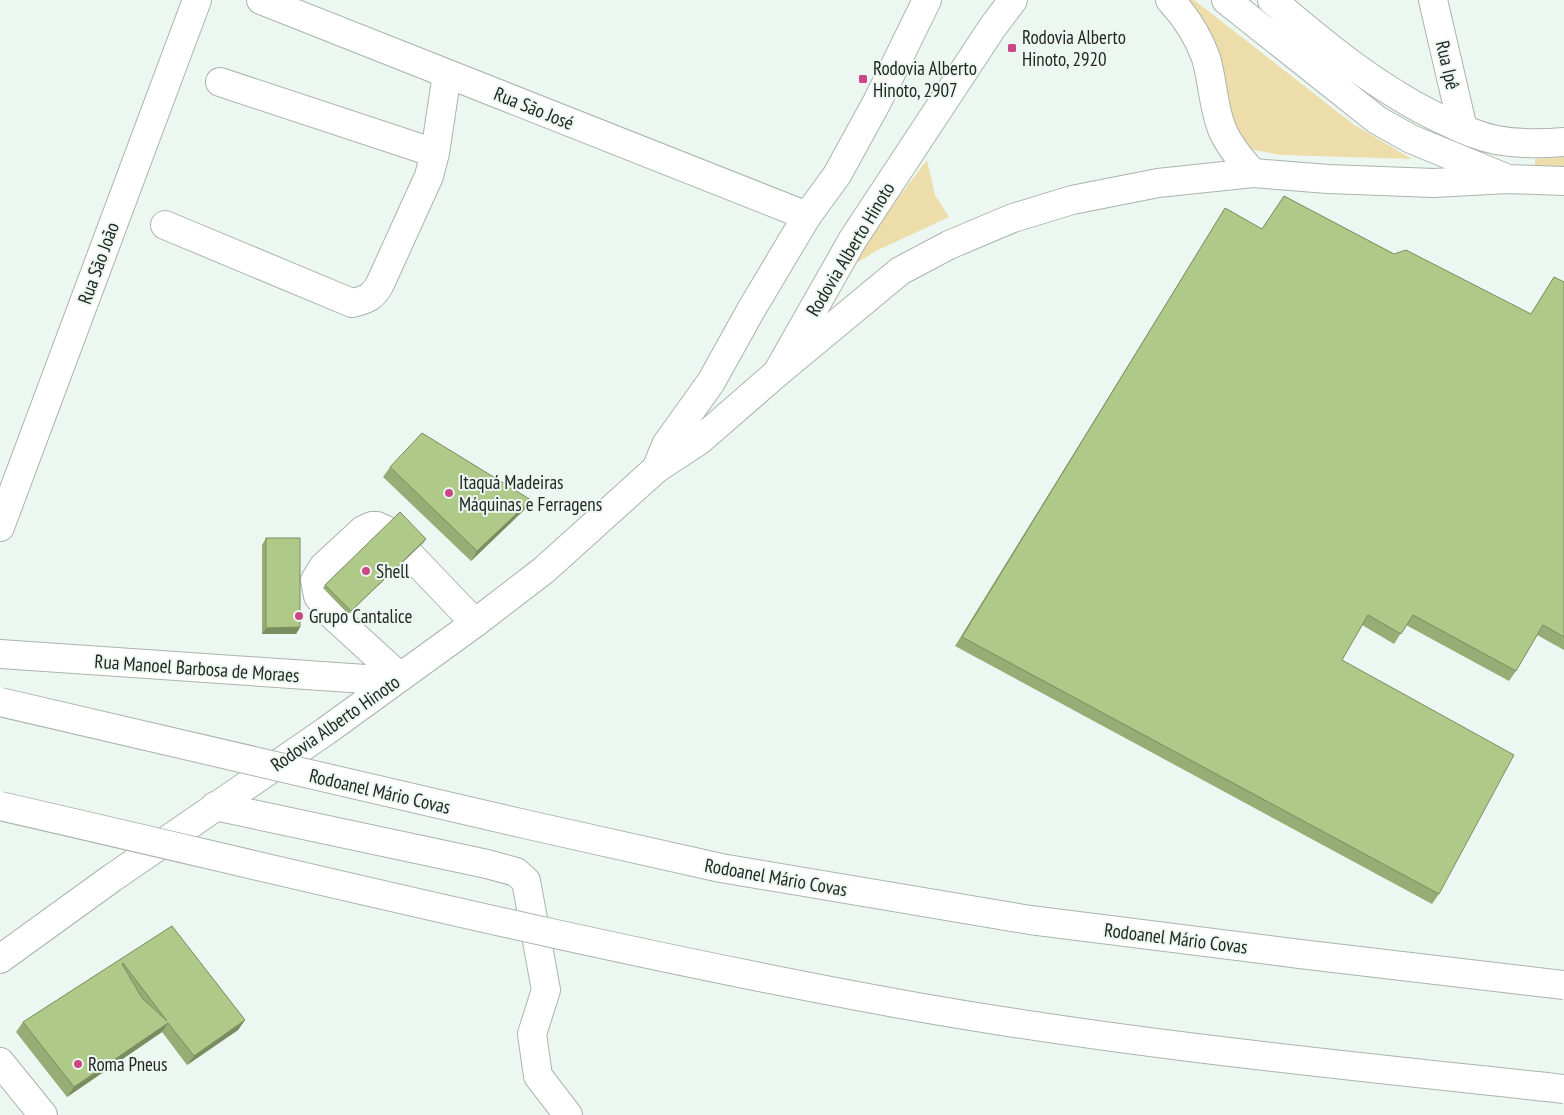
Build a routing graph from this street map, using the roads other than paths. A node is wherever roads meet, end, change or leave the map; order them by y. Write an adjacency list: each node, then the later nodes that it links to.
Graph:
1 (197, 0): 21 (main road, Rua São João)
2 (261, 0): 9 (main road, Rua São José)
3 (1014, 0): 19 (main road, Rodovia Alberto Hinoto)
4 (1170, 0): 14 (main road)
5 (1226, 0): 15 (main road)
6 (1272, 0): 11 (main road)
7 (1433, 0): 11 (main road, Rua Ipê)
8 (925, 1): 17 (main road, Rodovia Alberto Hinoto)
9 (447, 74): 13 (main road); 17 (main road, Rua São José)
10 (220, 82): 13 (main road)
11 (1463, 129): 12 (main road)
12 (1564, 142)
13 (435, 152): 18 (main road)
14 (1253, 173): 15 (main road); 19 (main road)
15 (1508, 179): 16 (main road)
16 (1564, 181)
17 (807, 216): 20 (main road, Rodovia Alberto Hinoto)
18 (165, 225)
19 (777, 373): 20 (main road, Rodovia Alberto Hinoto)
20 (656, 469): 24 (main road, Rodovia Alberto Hinoto)
21 (0, 527)
22 (384, 530): 26 (main road)
23 (410, 555): 24 (main road)
24 (475, 624): 26 (main road, Rodovia Alberto Hinoto)
25 (0, 654): 26 (main road, Rua Manoel Barbosa de Moraes)
26 (397, 680): 29 (main road, Rodovia Alberto Hinoto)
27 (0, 702): 31 (main road, Rodoanel Mário Covas, bridge)
28 (0, 806): 33 (main road, bridge)
29 (215, 806): 30 (main road, Rodovia Alberto Hinoto); 35 (main road)
30 (0, 959)
31 (1564, 984)
32 (0, 1062): 34 (main road)
33 (1564, 1089)
34 (44, 1115)
35 (568, 1115)

